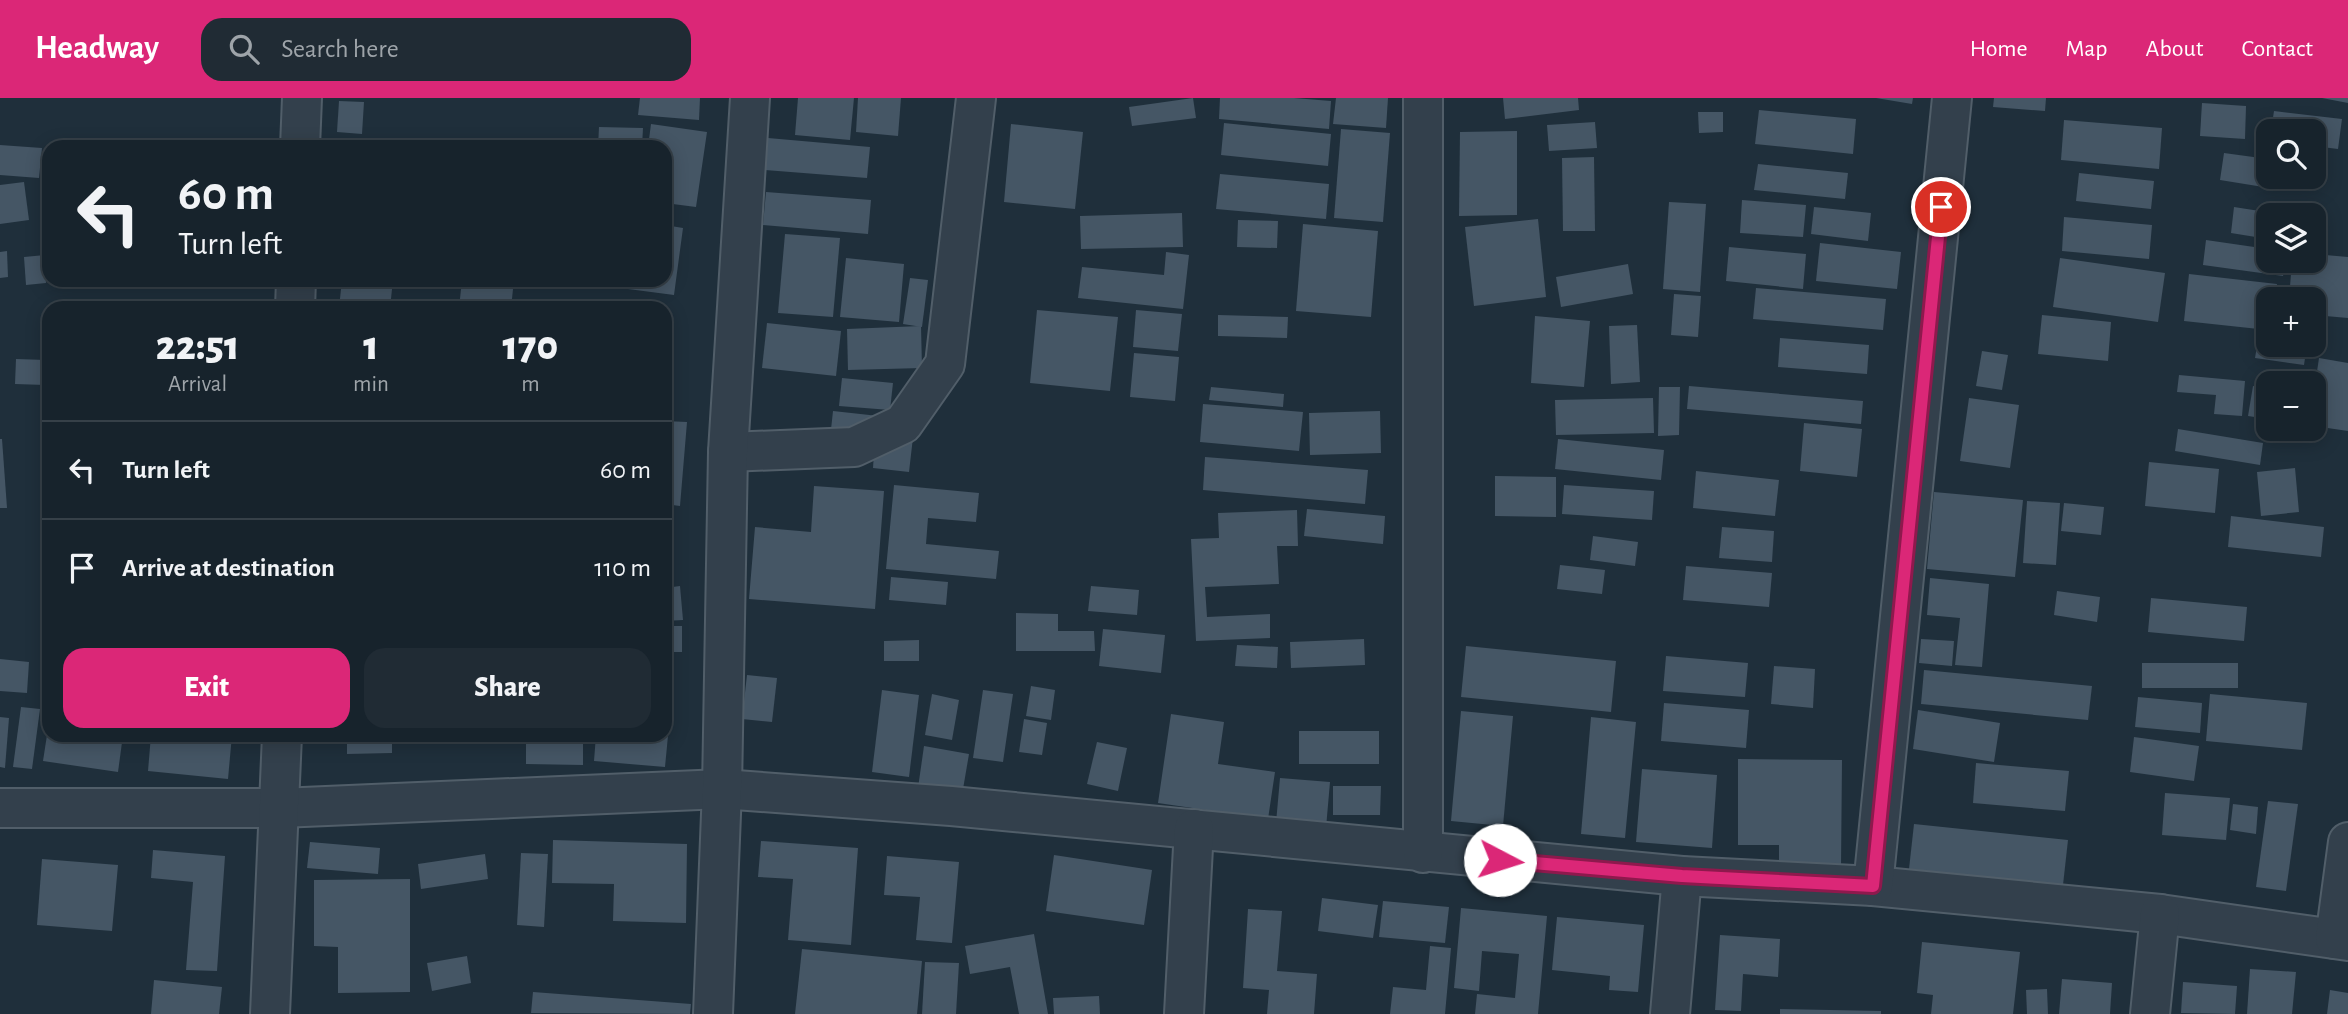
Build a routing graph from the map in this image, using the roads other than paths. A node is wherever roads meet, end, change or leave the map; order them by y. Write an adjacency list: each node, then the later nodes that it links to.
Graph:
1 (302, 98): 6 (street)
2 (750, 98): 7 (street)
3 (976, 98): 7 (street)
4 (1423, 98): 14 (street)
5 (1952, 98): 16 (street)
6 (300, 140)
7 (728, 453): 9 (street)
8 (282, 742): 11 (street)
9 (722, 789): 11 (street); 12 (street); 20 (street)
10 (0, 808): 11 (street)
11 (280, 808): 19 (street)
12 (1194, 829): 14 (street); 21 (street)
13 (2348, 842): 18 (street)
14 (1423, 853): 15 (street)
15 (1682, 876): 16 (street); 22 (street)
16 (1873, 886): 17 (street)
17 (2160, 915): 18 (street); 23 (street)
18 (2342, 940)
19 (270, 1014)
20 (713, 1014)
21 (1184, 1014)
22 (1670, 1014)
23 (2150, 1014)

